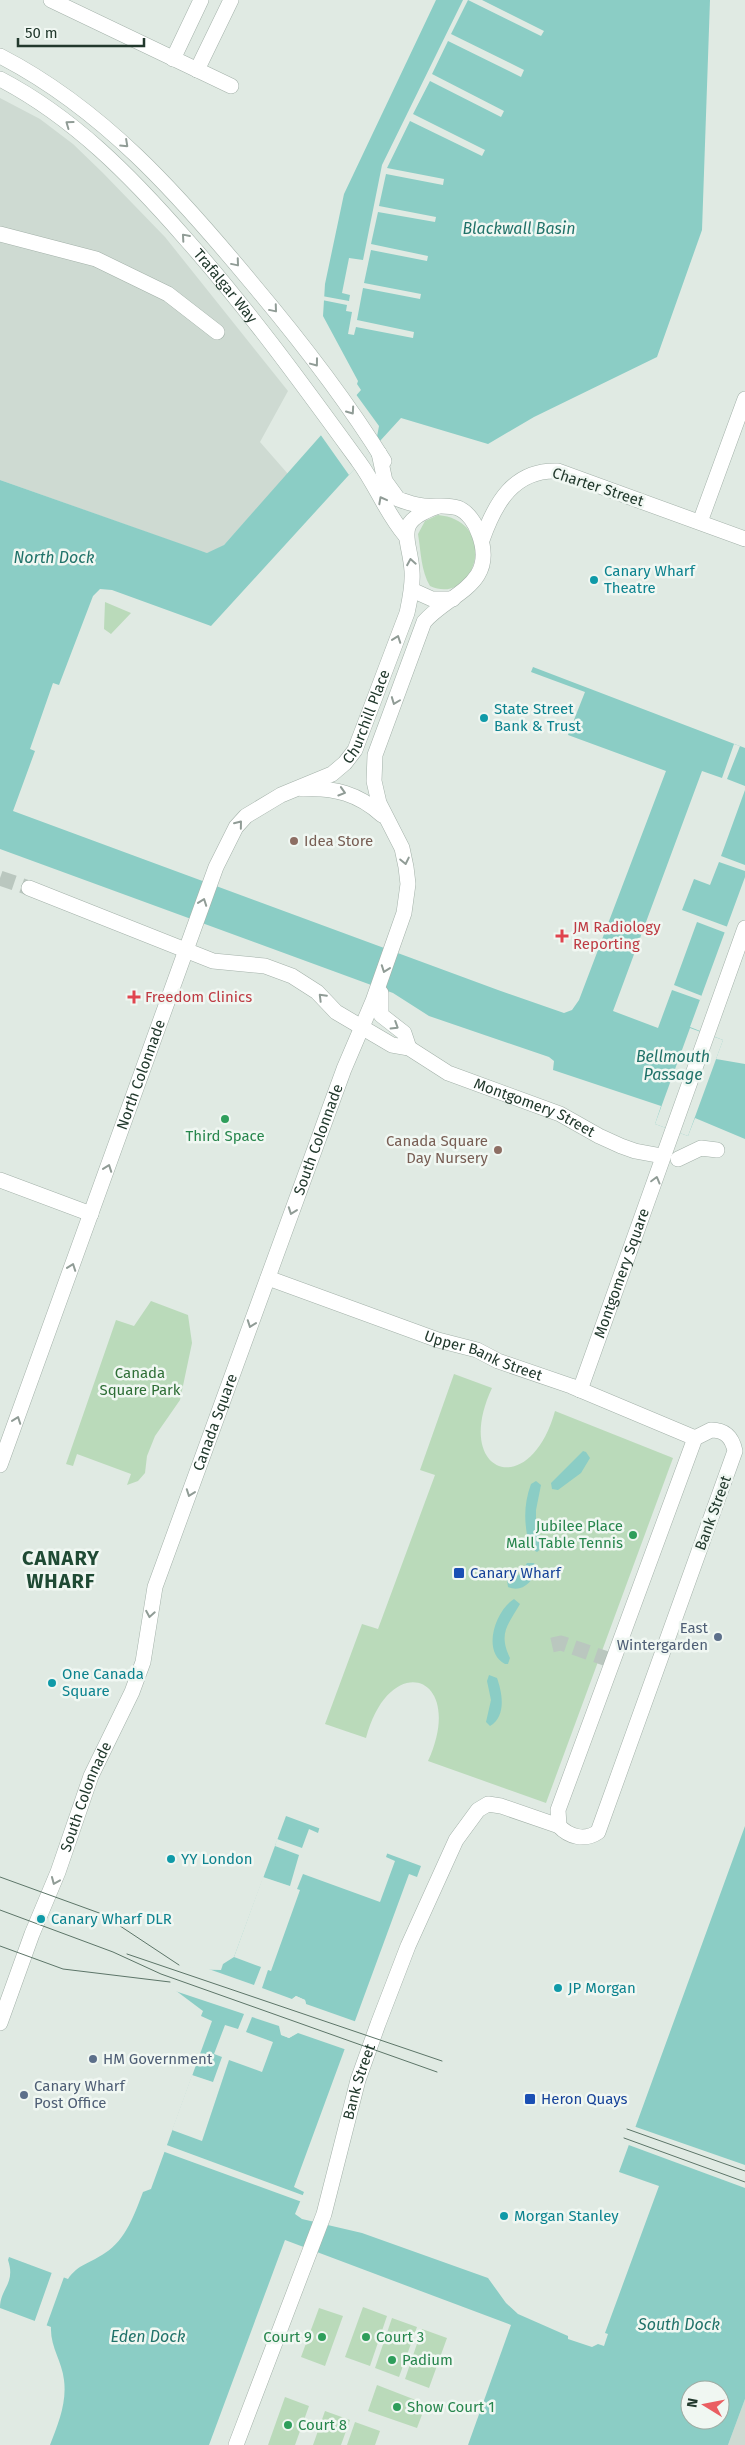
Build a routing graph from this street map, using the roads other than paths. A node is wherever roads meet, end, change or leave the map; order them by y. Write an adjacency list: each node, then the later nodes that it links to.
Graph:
1 (51, 0): 5 (street)
2 (201, 0): 5 (street)
3 (231, 0): 6 (street)
4 (0, 56): 12 (street, Trafalgar Way, one-way to 12)
5 (173, 59): 6 (street)
6 (197, 70): 8 (street)
7 (0, 79): 14 (street, Trafalgar Way, one-way to 7)
8 (231, 86)
9 (0, 234): 10 (street)
10 (217, 332)
11 (745, 399): 13 (street)
12 (436, 506): 14 (street); 16 (street)
13 (700, 522): 15 (street, Charter Street); 16 (street, Charter Street)
14 (405, 535): 17 (street, one-way to 14)
15 (745, 539)
16 (482, 540): 18 (street)
17 (412, 590): 18 (street); 19 (street, Churchill Place, one-way to 17)
18 (454, 598): 20 (street, Churchill Place, one-way to 20)
19 (294, 790): 20 (street, Churchill Place, one-way to 20); 23 (street, Churchill Place, one-way to 19)
20 (384, 817): 24 (street, Churchill Place, one-way to 24)
21 (29, 888): 23 (street, Montgomery Street)
22 (745, 928): 30 (street, Montgomery Square)
23 (188, 944): 25 (street, Montgomery Street, one-way to 23); 33 (street, North Colonnade, one-way to 23)
24 (376, 1000): 25 (street, South Colonnade); 27 (street, Montgomery Street, one-way to 27)
25 (361, 1026): 26 (street, Montgomery Street); 28 (street, South Colonnade)
26 (381, 1038): 27 (street, Montgomery Street); 28 (street)
27 (409, 1048): 30 (street, Montgomery Street)
28 (351, 1051): 34 (street, South Colonnade, one-way to 34)
29 (717, 1150): 31 (street)
30 (662, 1156): 35 (street, Montgomery Square, one-way to 30)
31 (678, 1159)
32 (0, 1180): 33 (street)
33 (91, 1214): 37 (street, one-way to 33)
34 (268, 1278): 35 (street, Upper Bank Street); 38 (street, Canada Square, one-way to 38)
35 (580, 1390): 36 (street, Upper Bank Street)
36 (695, 1438): 39 (street); 39 (street, Bank Street)
37 (0, 1465)
38 (163, 1567): 40 (street, South Colonnade, one-way to 40)
39 (558, 1826): 41 (street, Bank Street)
40 (0, 2023)
41 (236, 2445)

